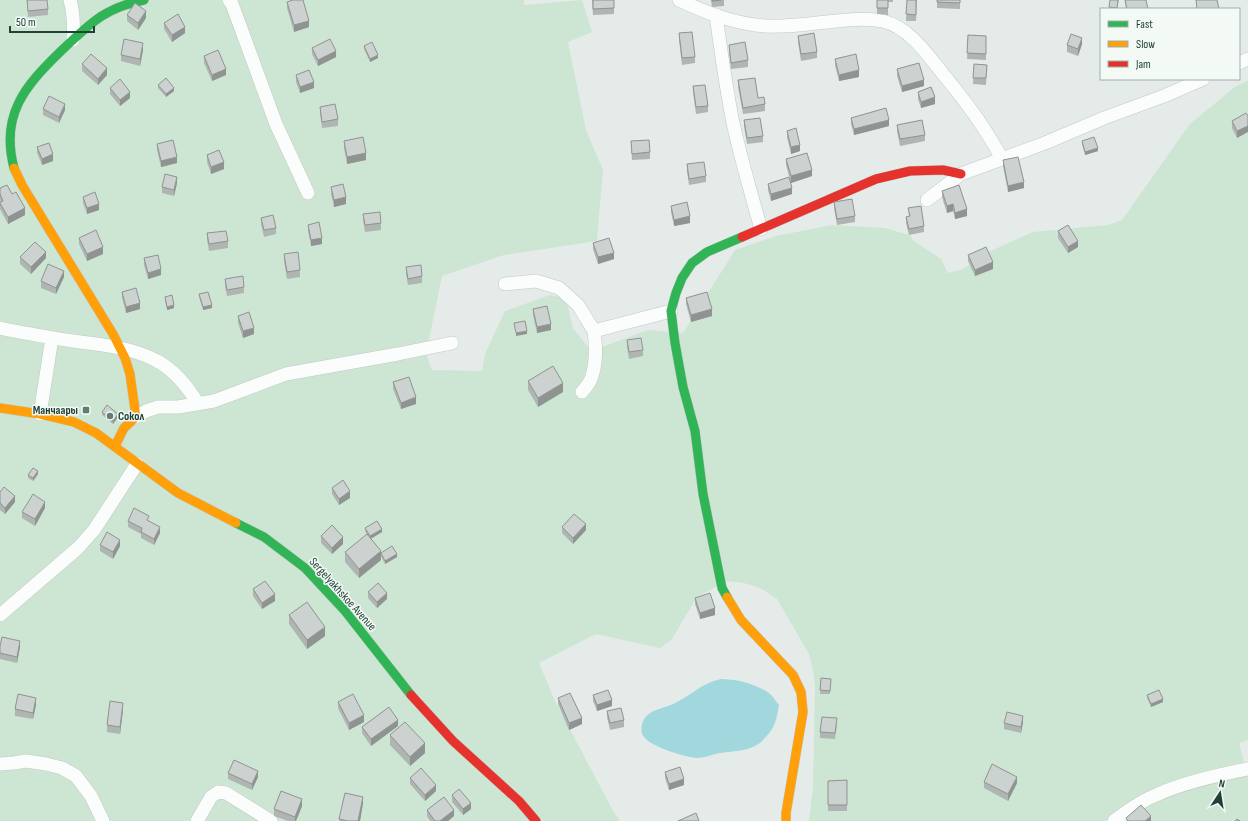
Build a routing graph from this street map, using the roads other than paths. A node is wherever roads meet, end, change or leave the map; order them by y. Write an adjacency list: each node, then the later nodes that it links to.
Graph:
1 (70, 0): 6 (street)
2 (144, 0): 6 (street)
3 (229, 0): 10 (street)
4 (679, 0): 5 (street)
5 (716, 15): 8 (street); 12 (street)
6 (73, 40): 19 (street)
7 (1201, 80): 8 (street)
8 (1002, 159): 9 (street)
9 (961, 174): 11 (street); 12 (street)
10 (308, 193)
11 (927, 200)
12 (761, 229): 14 (street)
13 (505, 284): 16 (street)
14 (671, 312): 16 (street); 34 (street)
15 (0, 328): 17 (street)
16 (594, 331): 20 (street)
17 (52, 338): 19 (street); 23 (street)
18 (452, 343): 21 (street)
19 (121, 349): 21 (street); 24 (street)
20 (582, 392)
21 (198, 404): 24 (street)
22 (0, 408): 23 (street, Sergelyakhskoe Avenue)
23 (40, 414): 25 (street, Sergelyakhskoe Avenue)
24 (136, 417): 25 (street)
25 (115, 446): 26 (street, Sergelyakhskoe Avenue)
26 (137, 464): 27 (street); 33 (street, Sergelyakhskoe Avenue)
27 (0, 615)
28 (0, 764): 30 (street)
29 (1248, 769): 35 (street)
30 (103, 821)
31 (197, 821): 32 (street)
32 (271, 821)
33 (536, 821)
34 (786, 821)
35 (1114, 821)

